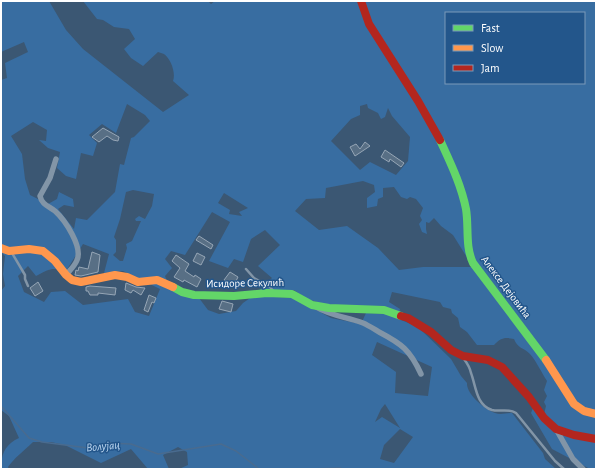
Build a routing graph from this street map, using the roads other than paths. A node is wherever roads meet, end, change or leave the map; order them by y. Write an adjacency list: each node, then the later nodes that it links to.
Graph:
1 (361, 1): 11 (street, Алексе Дејовића)
2 (56, 159): 5 (street)
3 (4, 250): 5 (street); 6 (lane)
4 (246, 269): 7 (lane)
5 (66, 275): 7 (street, Исидоре Секулић)
6 (28, 286)
7 (276, 294): 8 (street, Исидоре Секулић)
8 (312, 305): 9 (street, Исидоре Секулић); 10 (street, Исидоре Секулић)
9 (463, 356): 12 (street); 14 (lane)
10 (421, 374)
11 (596, 414)
12 (556, 429): 13 (street); 15 (street)
13 (596, 439)
14 (564, 469)
15 (583, 469)

